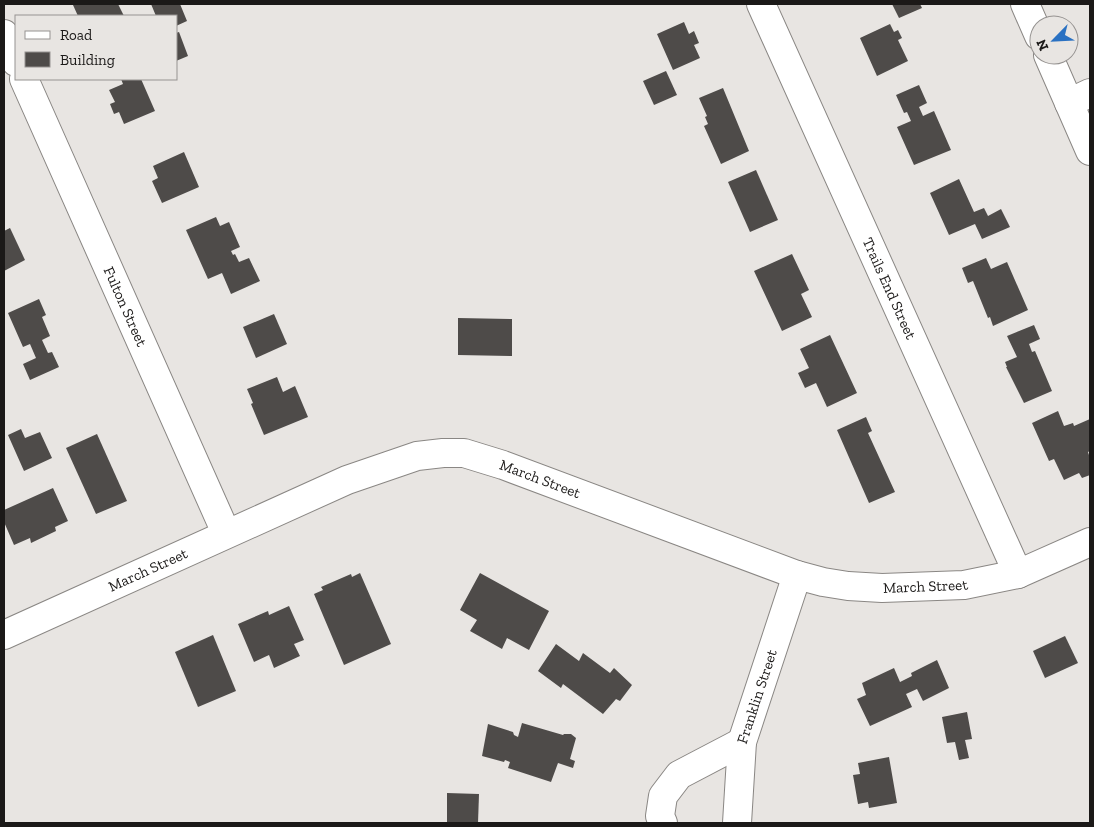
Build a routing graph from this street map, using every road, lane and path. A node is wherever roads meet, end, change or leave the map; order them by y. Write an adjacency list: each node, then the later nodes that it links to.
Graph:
1 (761, 4): 10 (street, Trails End Street)
2 (4, 34): 3 (street)
3 (15, 60)
4 (1055, 65): 6 (street)
5 (24, 80): 8 (street, Fulton Street)
6 (1080, 98): 7 (street)
7 (1090, 151)
8 (226, 533): 11 (street, March Street); 12 (street, March Street)
9 (1090, 542): 10 (street, March Street)
10 (1018, 574): 11 (street, March Street)
11 (797, 575): 13 (street, Franklin Street)
12 (4, 635)
13 (742, 742): 14 (street); 15 (street, Franklin Street)
14 (663, 823)
15 (737, 823)

